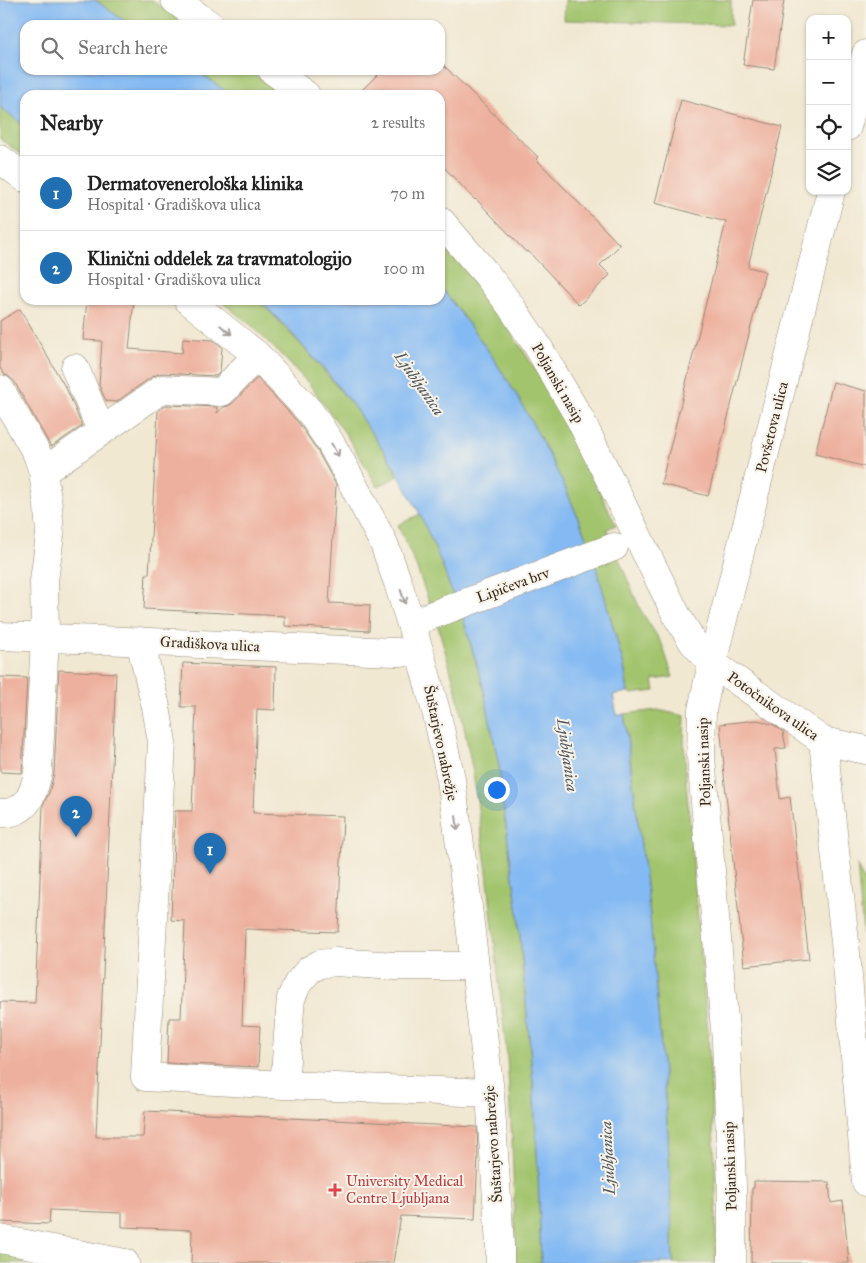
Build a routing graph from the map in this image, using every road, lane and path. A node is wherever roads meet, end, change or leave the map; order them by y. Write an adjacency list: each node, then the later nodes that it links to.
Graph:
1 (175, 0): 2 (street)
2 (203, 20)
3 (866, 54): 6 (street)
4 (279, 75): 5 (street)
5 (299, 90)
6 (851, 112)
7 (0, 159): 8 (street)
8 (20, 174)
9 (830, 195): 23 (street, Povšetova ulica)
10 (445, 226): 23 (street, Poljanski nasip)
11 (194, 305): 12 (street, Šuštarjevo nabrežje, one-way to 12)
12 (257, 355): 15 (street); 18 (street, Šuštarjevo nabrežje, one-way to 18)
13 (75, 368): 15 (street)
14 (0, 389): 16 (street)
15 (102, 430): 16 (street)
16 (43, 472): 20 (street)
17 (614, 548): 18 (street, Lipičeva brv)
18 (422, 619): 22 (street, Šuštarjevo nabrežje)
19 (0, 636): 20 (street, Gradiškova ulica)
20 (45, 637): 21 (street, Gradiškova ulica); 26 (street)
21 (140, 641): 22 (street, Gradiškova ulica); 28 (street)
22 (420, 653): 27 (street, Šuštarjevo nabrežje, one-way to 27)
23 (712, 663): 24 (street, Potočnikova ulica); 34 (street, Poljanski nasip)
24 (823, 741): 25 (street, Potočnikova ulica); 30 (street)
25 (866, 750)
26 (3, 820)
27 (475, 966): 28 (street); 29 (street, Šuštarjevo nabrežje)
28 (284, 1084): 29 (street)
29 (490, 1093): 33 (street, Šuštarjevo nabrežje)
30 (866, 1182)
31 (0, 1239): 32 (street)
32 (124, 1263)
33 (500, 1263)
34 (732, 1263)

